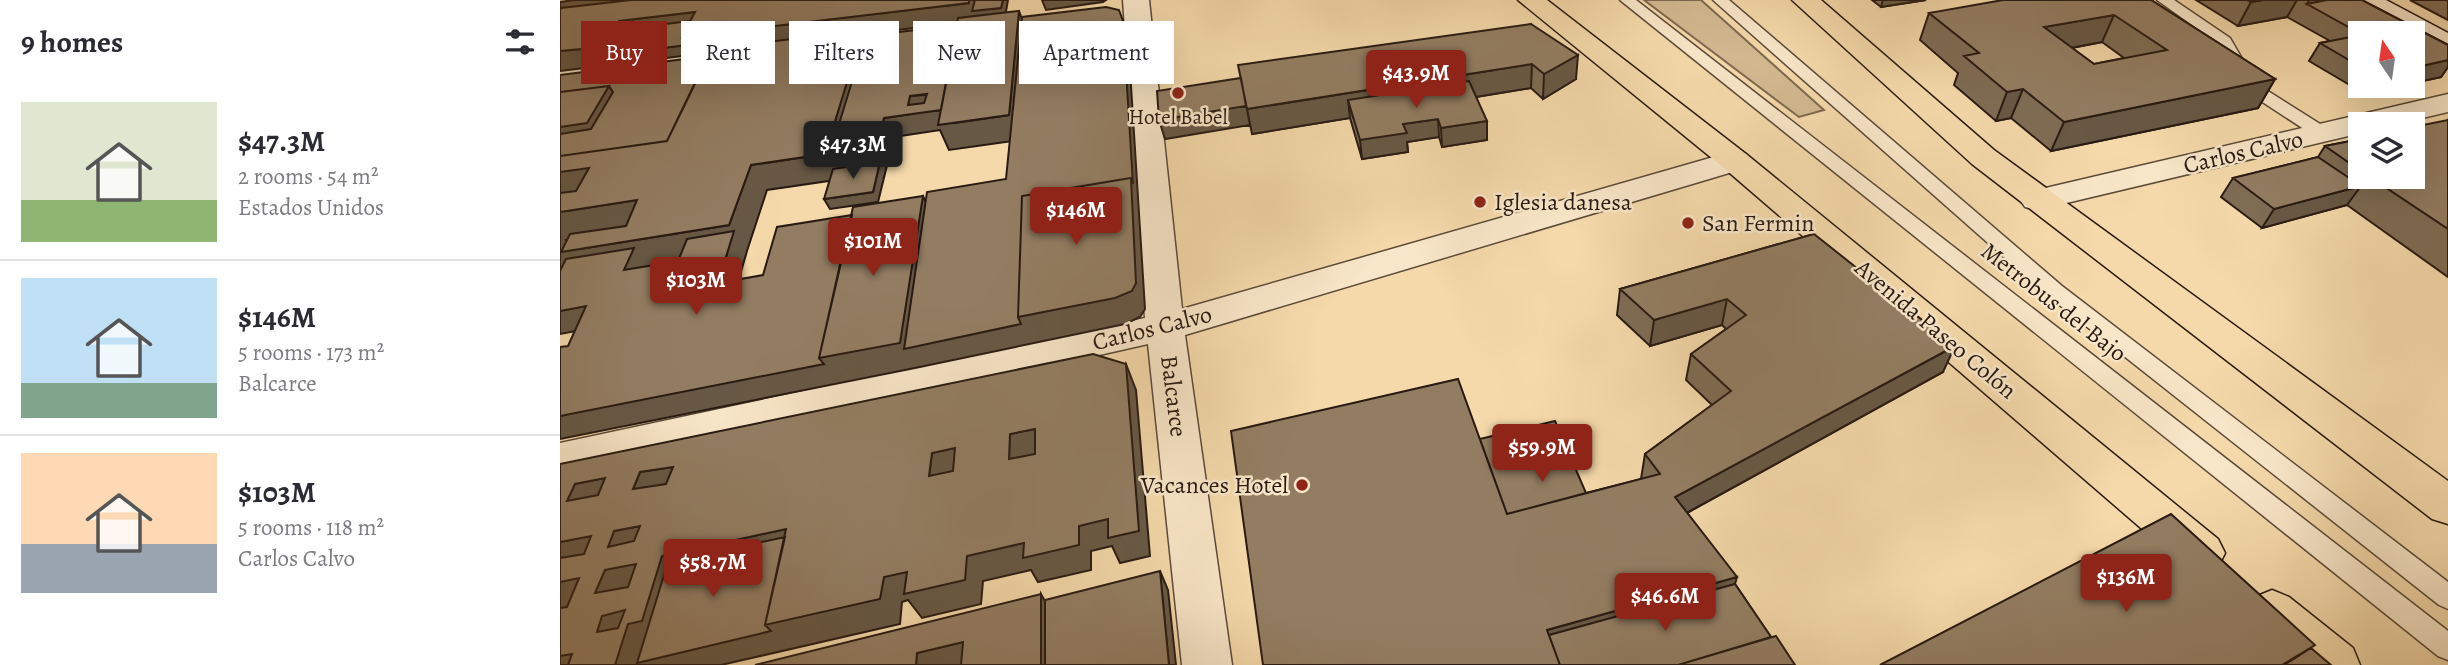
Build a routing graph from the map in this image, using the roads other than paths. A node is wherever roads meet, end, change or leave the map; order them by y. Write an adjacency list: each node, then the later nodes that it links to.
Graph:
1 (1531, 0): 15 (main road, Avenida Paseo Colón)
2 (1628, 0): 21 (lane, Metrobus del Bajo)
3 (1720, 0): 20 (lane, Metrobus del Bajo)
4 (1805, 0): 16 (main road)
5 (2164, 0): 12 (lane)
6 (2366, 0): 8 (street)
7 (1133, 3): 17 (street, Balcarce)
8 (2448, 44)
9 (779, 47): 11 (street)
10 (2228, 72): 12 (lane)
11 (560, 74)
12 (2251, 87): 14 (lane)
13 (2448, 103): 14 (street, Carlos Calvo)
14 (2322, 133): 16 (street, Carlos Calvo)
15 (1735, 161): 17 (street, Carlos Calvo); 23 (main road, Avenida Paseo Colón)
16 (2037, 200): 19 (main road)
17 (1165, 327): 18 (street, Carlos Calvo); 22 (street, Balcarce)
18 (560, 460)
19 (2448, 506)
20 (2448, 597)
21 (2448, 647)
22 (1207, 665)
23 (2335, 665)

